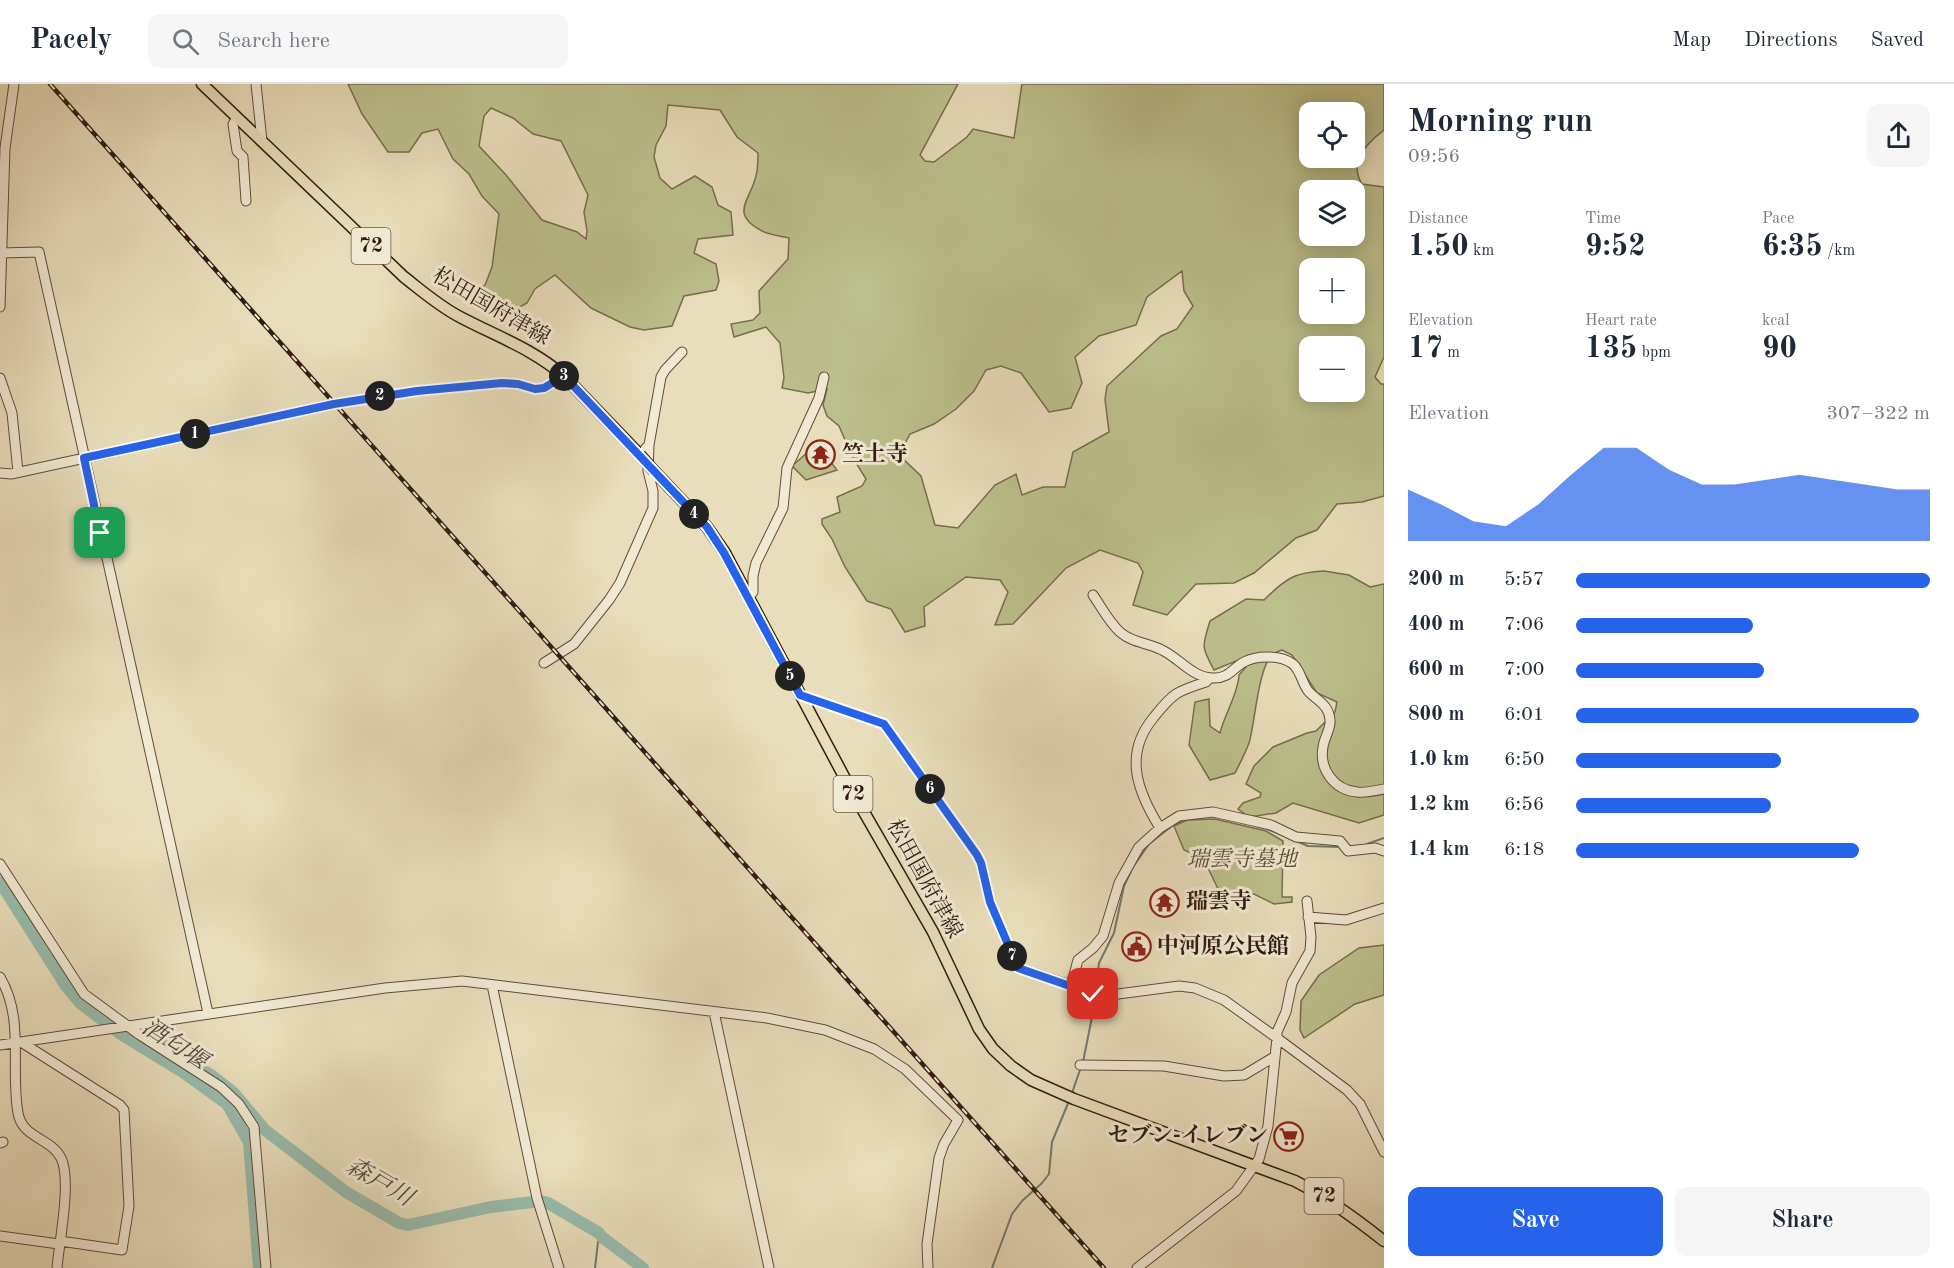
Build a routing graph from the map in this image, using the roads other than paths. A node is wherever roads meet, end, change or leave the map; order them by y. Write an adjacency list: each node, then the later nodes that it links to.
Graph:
1 (14, 84): 7 (street)
2 (202, 84): 4 (main road, 松田国府津線 / 72)
3 (256, 84): 5 (street)
4 (237, 117): 5 (main road, 松田国府津線 / 72); 6 (street)
5 (262, 141): 10 (main road, 松田国府津線 / 72)
6 (246, 201)
7 (1, 253): 8 (street); 15 (street)
8 (0, 307)
9 (682, 352): 13 (street)
10 (564, 376): 14 (main road, 松田国府津線 / 72); 15 (street)
11 (824, 376): 21 (street)
12 (0, 378): 16 (street)
13 (649, 445): 14 (street); 19 (street)
14 (639, 455): 18 (main road, 松田国府津線 / 72, bridge)
15 (84, 458): 16 (street); 36 (street)
16 (18, 472): 17 (street)
17 (0, 473)
18 (668, 485): 19 (street); 21 (main road, 松田国府津線 / 72)
19 (653, 491): 22 (street)
20 (1093, 596): 23 (street)
21 (748, 598): 24 (main road, 松田国府津線 / 72)
22 (544, 663)
23 (1209, 678): 25 (street); 26 (street)
24 (800, 695): 34 (street); 44 (main road, 松田国府津線 / 72)
25 (1384, 789)
26 (1160, 828): 27 (street); 34 (street)
27 (1384, 851)
28 (0, 864): 37 (street)
29 (1307, 901): 31 (street)
30 (1384, 908): 31 (street)
31 (1308, 917): 38 (street)
32 (0, 977): 39 (street)
33 (492, 985): 35 (street); 36 (street); 50 (street)
34 (1071, 986): 38 (street)
35 (714, 1012): 51 (street); 52 (street)
36 (208, 1013): 37 (street)
37 (130, 1027): 39 (street); 49 (street)
38 (1277, 1038): 41 (street); 43 (street)
39 (19, 1042): 40 (street); 47 (street); 47 (street)
40 (0, 1045)
41 (1274, 1057): 42 (street); 44 (street)
42 (1082, 1065)
43 (1384, 1152)
44 (1254, 1166): 46 (main road, 松田国府津線 / 72); 53 (street)
45 (0, 1236): 47 (street)
46 (1384, 1241)
47 (59, 1242): 48 (street)
48 (57, 1268)
49 (266, 1268)
50 (559, 1268)
51 (768, 1268)
52 (928, 1268)
53 (1137, 1268)

